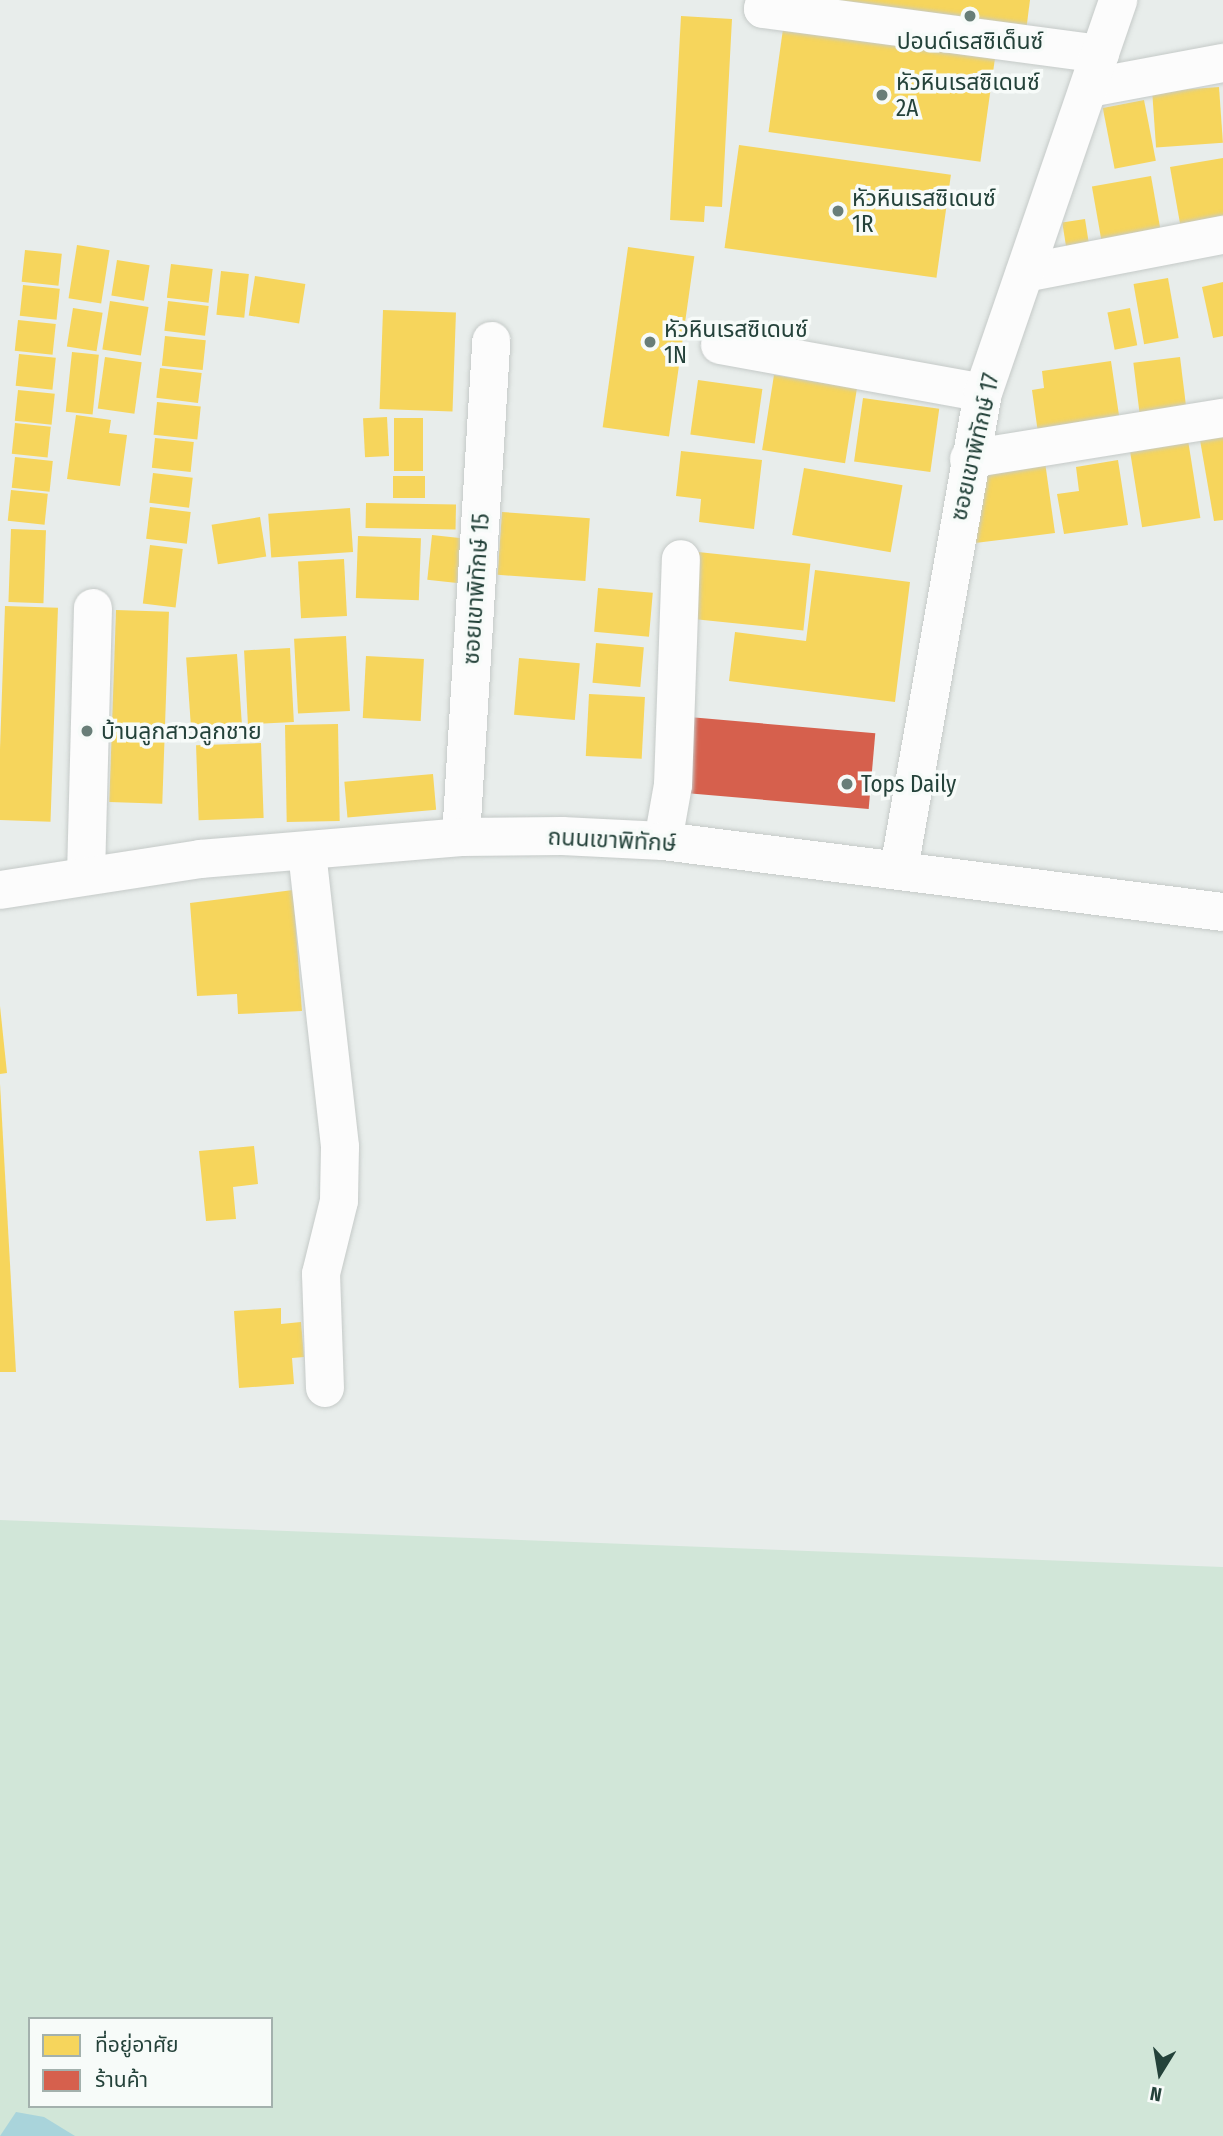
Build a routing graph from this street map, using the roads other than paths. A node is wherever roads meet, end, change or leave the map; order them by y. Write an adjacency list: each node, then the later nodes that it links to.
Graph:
1 (765, 0): 4 (street)
2 (1118, 0): 4 (street, ซอยเขาพิทักษ์ 17)
3 (1223, 62): 4 (street)
4 (1094, 71): 6 (street, ซอยเขาพิทักษ์ 17)
5 (1223, 235): 6 (street)
6 (1025, 273): 9 (street, ซอยเขาพิทักษ์ 17)
7 (491, 341): 14 (street, ซอยเขาพิทักษ์ 15)
8 (720, 345): 9 (street)
9 (983, 393): 11 (street, ซอยเขาพิทักษ์ 17)
10 (1223, 418): 11 (street)
11 (969, 459): 17 (street, ซอยเขาพิทักษ์ 17)
12 (681, 559): 15 (street)
13 (93, 608): 18 (street)
14 (461, 837): 15 (street, ถนนเขาพิทักษ์); 16 (street, ถนนเขาพิทักษ์)
15 (663, 841): 17 (street, ถนนเขาพิทักษ์)
16 (307, 852): 18 (street, ถนนเขาพิทักษ์); 21 (street)
17 (900, 869): 20 (street, ถนนเขาพิทักษ์)
18 (86, 875): 19 (street, ถนนเขาพิทักษ์)
19 (0, 890)
20 (1223, 912)
21 (325, 1388)

